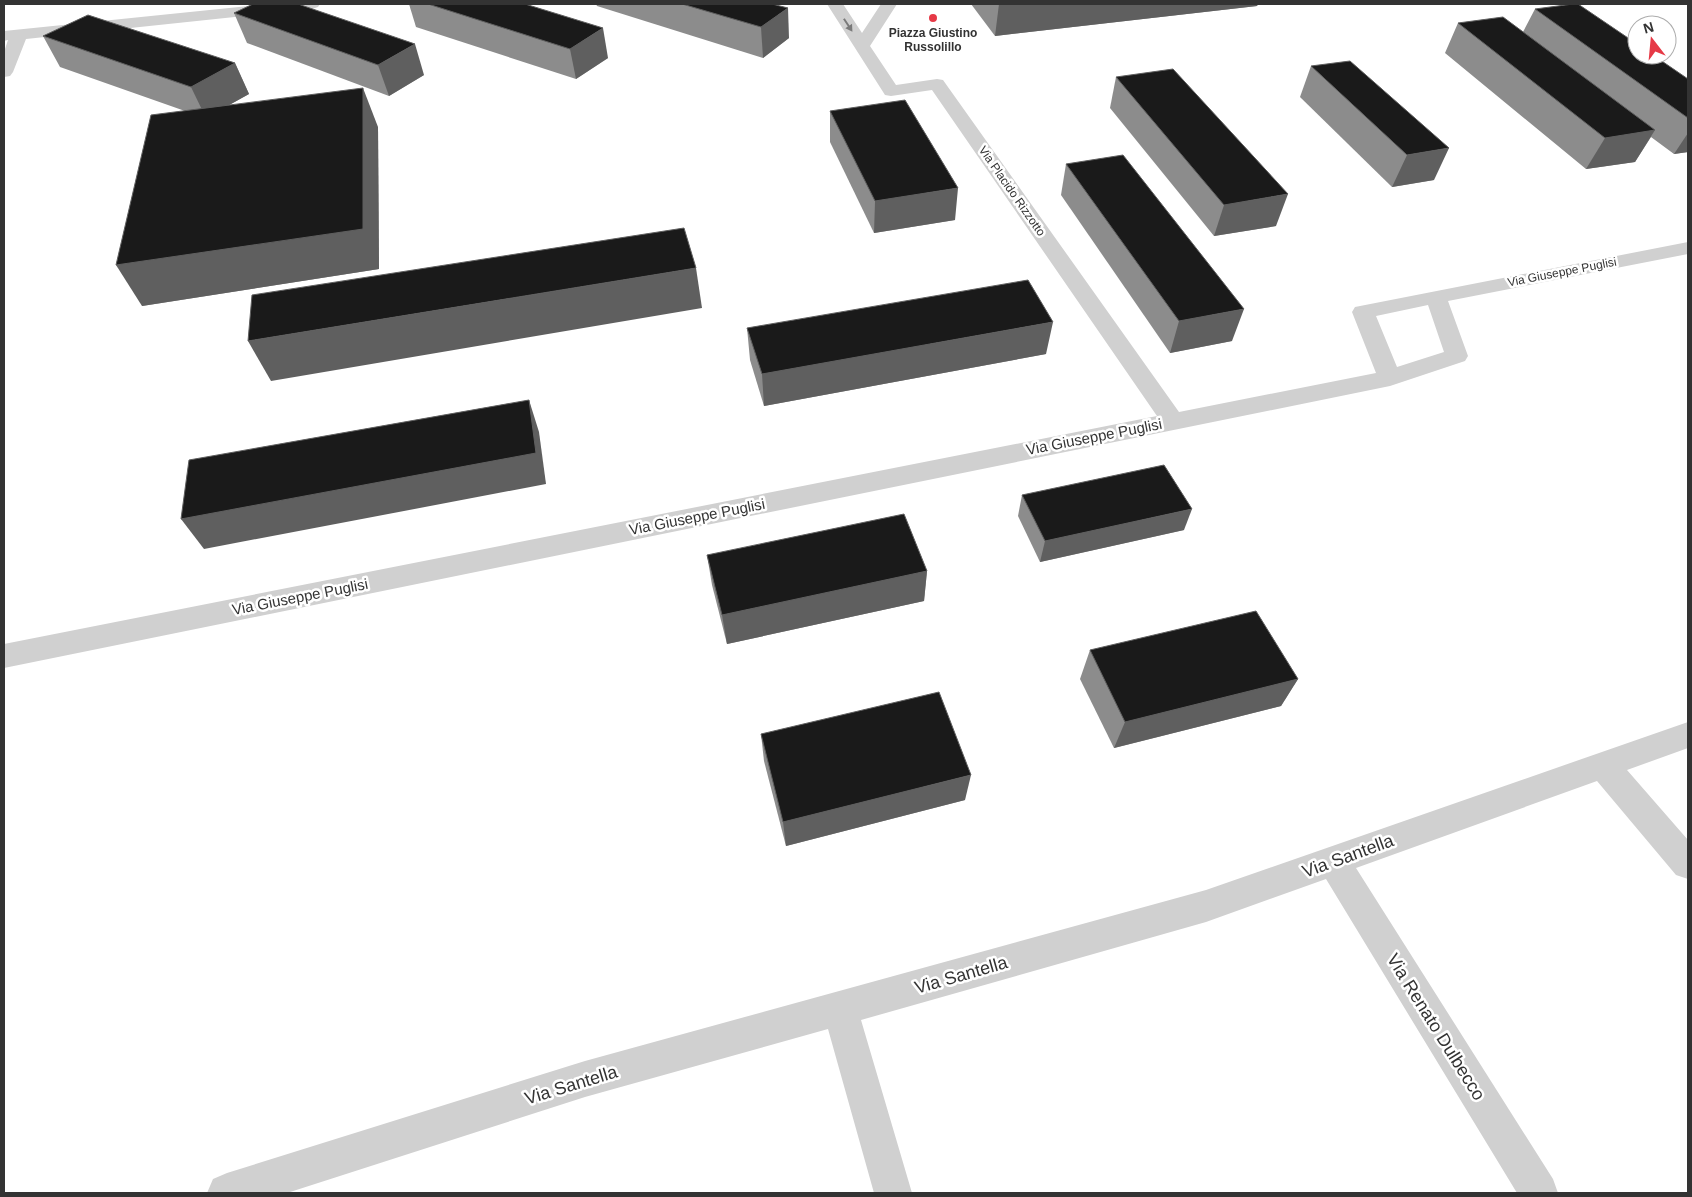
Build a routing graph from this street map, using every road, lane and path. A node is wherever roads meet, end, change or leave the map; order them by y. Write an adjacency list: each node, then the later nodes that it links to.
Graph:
1 (312, 4): 4 (street)
2 (835, 4): 5 (street, Via Placido Rizzotto, one-way to 5)
3 (889, 4): 5 (street)
4 (11, 35): 6 (street)
5 (862, 46): 10 (street, Via Placido Rizzotto)
6 (4, 72)
7 (1688, 248): 8 (street, Via Giuseppe Puglisi)
8 (1436, 296): 9 (street, Via Giuseppe Puglisi); 9 (street, Via Giuseppe Puglisi)
9 (1390, 378): 10 (street, Via Giuseppe Puglisi)
10 (1173, 422): 11 (street, Via Giuseppe Puglisi)
11 (4, 656)
12 (1688, 735): 13 (street, Via Santella)
13 (1603, 766): 14 (street, Via Santella); 15 (street)
14 (1334, 861): 16 (street, Via Santella); 19 (street, Via Renato Dulbecco)
15 (1688, 864)
16 (840, 1009): 17 (street, Via Santella); 18 (street)
17 (227, 1193)
18 (894, 1193)
19 (1539, 1193)

